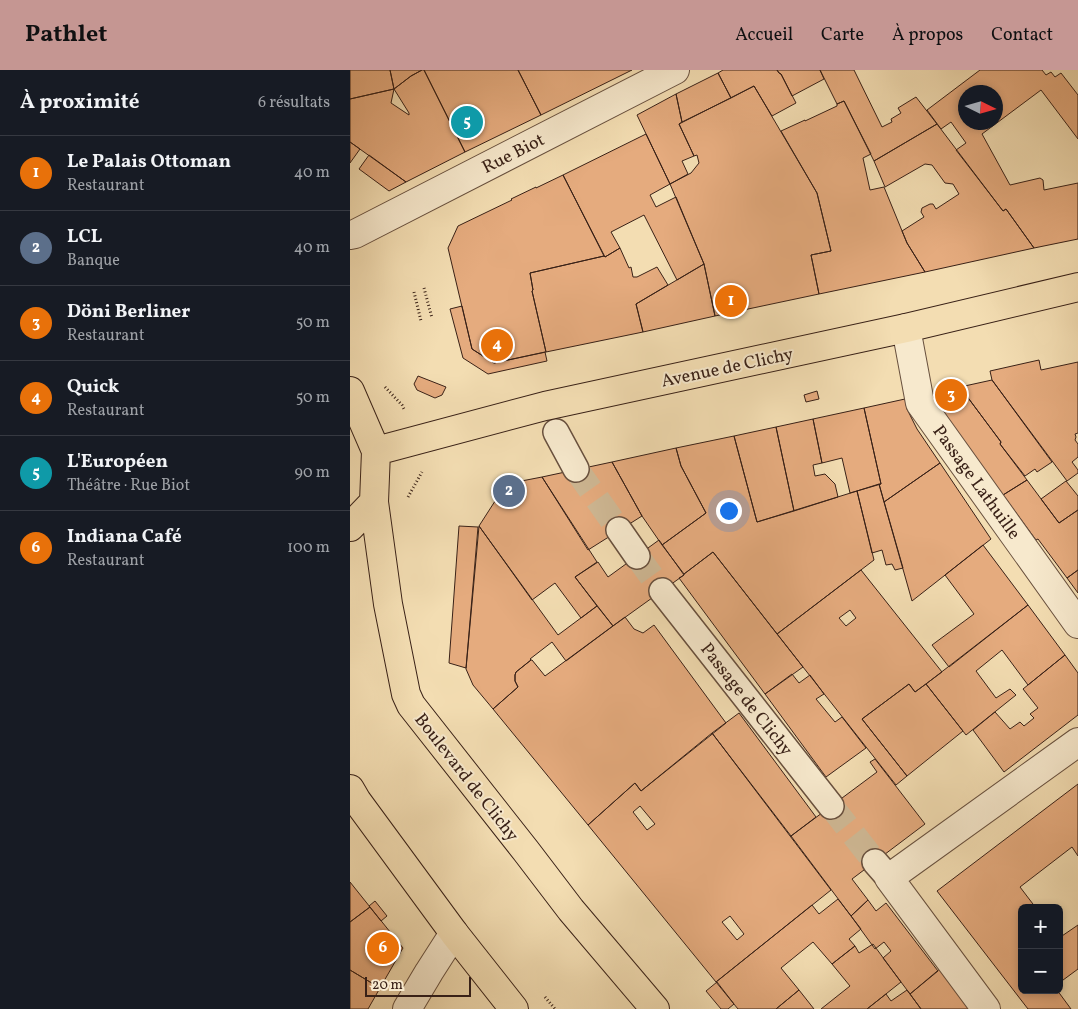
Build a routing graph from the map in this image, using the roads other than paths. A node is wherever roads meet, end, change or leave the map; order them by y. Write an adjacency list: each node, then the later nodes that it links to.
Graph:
1 (675, 70): 2 (street, Rue Biot)
2 (350, 235)
3 (1078, 287): 4 (main road, Avenue de Clichy)
4 (906, 328): 7 (main road, Avenue de Clichy); 14 (street, Passage Lathuille)
5 (350, 394): 7 (main road)
6 (556, 432): 8 (street)
7 (376, 451): 9 (main road, Boulevard de Clichy)
8 (576, 469)
9 (374, 502): 10 (main road); 21 (main road, Boulevard de Clichy)
10 (350, 526)
11 (619, 530): 12 (street)
12 (637, 556)
13 (662, 591): 17 (street, Passage de Clichy)
14 (1078, 624)
15 (1078, 742): 22 (street)
16 (350, 789): 18 (main road)
17 (831, 806)
18 (454, 933): 19 (street); 20 (main road)
19 (407, 1009)
20 (514, 1009)
21 (655, 1009)
22 (986, 1009)

